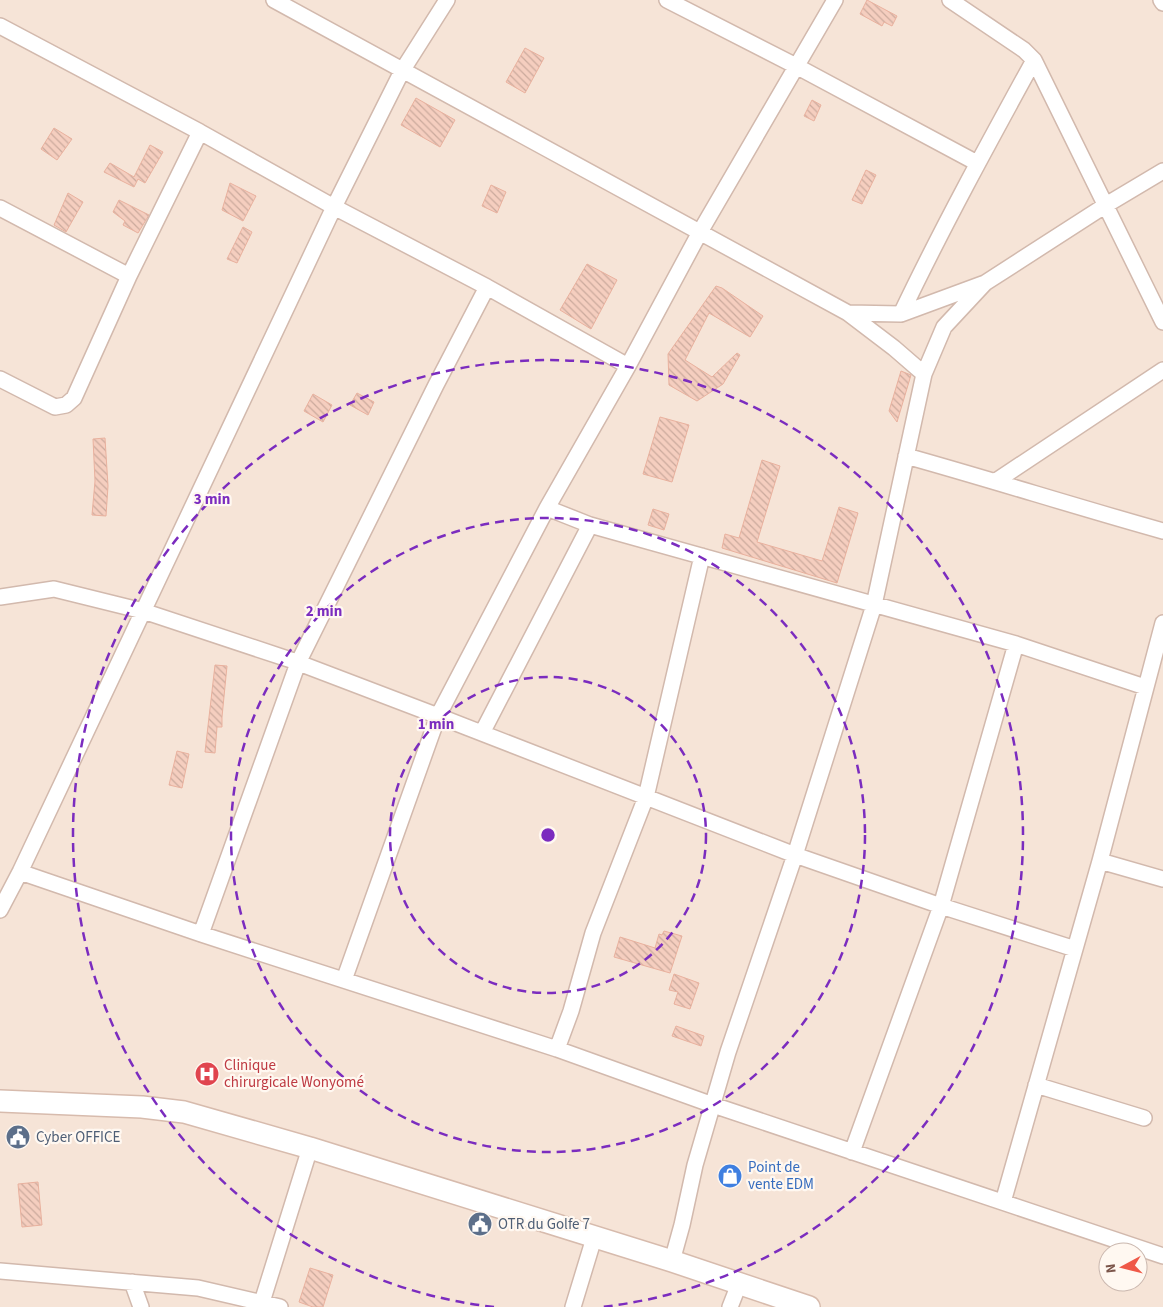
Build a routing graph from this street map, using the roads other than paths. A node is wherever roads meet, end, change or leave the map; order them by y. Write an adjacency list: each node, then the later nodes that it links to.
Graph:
1 (274, 0): 9 (street)
2 (447, 0): 9 (street)
3 (667, 0): 8 (street)
4 (835, 0): 8 (street)
5 (950, 0): 7 (street)
6 (0, 26): 10 (street)
7 (1034, 60): 11 (street); 13 (street)
8 (796, 66): 11 (street); 16 (street)
9 (402, 71): 14 (street); 16 (street)
10 (200, 132): 14 (street); 17 (street)
11 (977, 163): 21 (street)
12 (1163, 171): 13 (street)
13 (1106, 206): 18 (street); 22 (street)
14 (334, 207): 19 (street); 35 (street)
15 (2, 214): 17 (street)
16 (700, 232): 20 (street); 23 (street)
17 (129, 276): 26 (street)
18 (986, 283): 21 (street); 25 (street)
19 (487, 287): 23 (street); 38 (street)
20 (848, 314): 21 (street); 25 (street)
21 (901, 314)
22 (1163, 322)
23 (628, 366): 29 (street)
24 (1163, 370): 28 (street)
25 (924, 374): 27 (street)
26 (0, 379)
27 (906, 456): 28 (street); 34 (street)
28 (996, 481): 31 (street)
29 (547, 508): 30 (street); 40 (street)
30 (590, 525): 32 (street); 41 (street)
31 (1163, 531)
32 (702, 556): 34 (street); 42 (street)
33 (0, 597): 35 (street)
34 (874, 604): 37 (street); 43 (street)
35 (143, 611): 38 (street); 45 (street)
36 (1163, 623): 39 (street)
37 (1016, 644): 39 (street); 47 (street)
38 (298, 663): 40 (street); 49 (street)
39 (1146, 687): 44 (street)
40 (438, 716): 41 (street); 51 (street)
41 (482, 733): 42 (street)
42 (646, 797): 43 (street); 52 (street)
43 (795, 855): 47 (street); 55 (street)
44 (1100, 861): 46 (street); 50 (street)
45 (20, 872): 48 (street); 49 (street)
46 (1163, 879)
47 (941, 906): 50 (street); 58 (street)
48 (0, 910)
49 (201, 934): 51 (street)
50 (1075, 949): 53 (street)
51 (344, 980): 52 (street)
52 (558, 1050): 55 (street)
53 (1036, 1085): 56 (street); 59 (street)
54 (0, 1101): 57 (street)
55 (713, 1105): 58 (street); 62 (street)
56 (1144, 1118)
57 (310, 1148): 60 (street); 66 (street)
58 (852, 1152): 59 (street)
59 (1003, 1202): 61 (street)
60 (594, 1238): 62 (street); 69 (street)
61 (1163, 1256)
62 (672, 1261): 65 (street)
63 (0, 1271): 64 (street)
64 (132, 1282): 66 (street); 67 (street)
65 (738, 1284): 70 (street); 71 (street)
66 (262, 1302): 68 (street)
67 (141, 1307)
68 (280, 1307)
69 (573, 1307)
70 (730, 1307)
71 (809, 1307)

